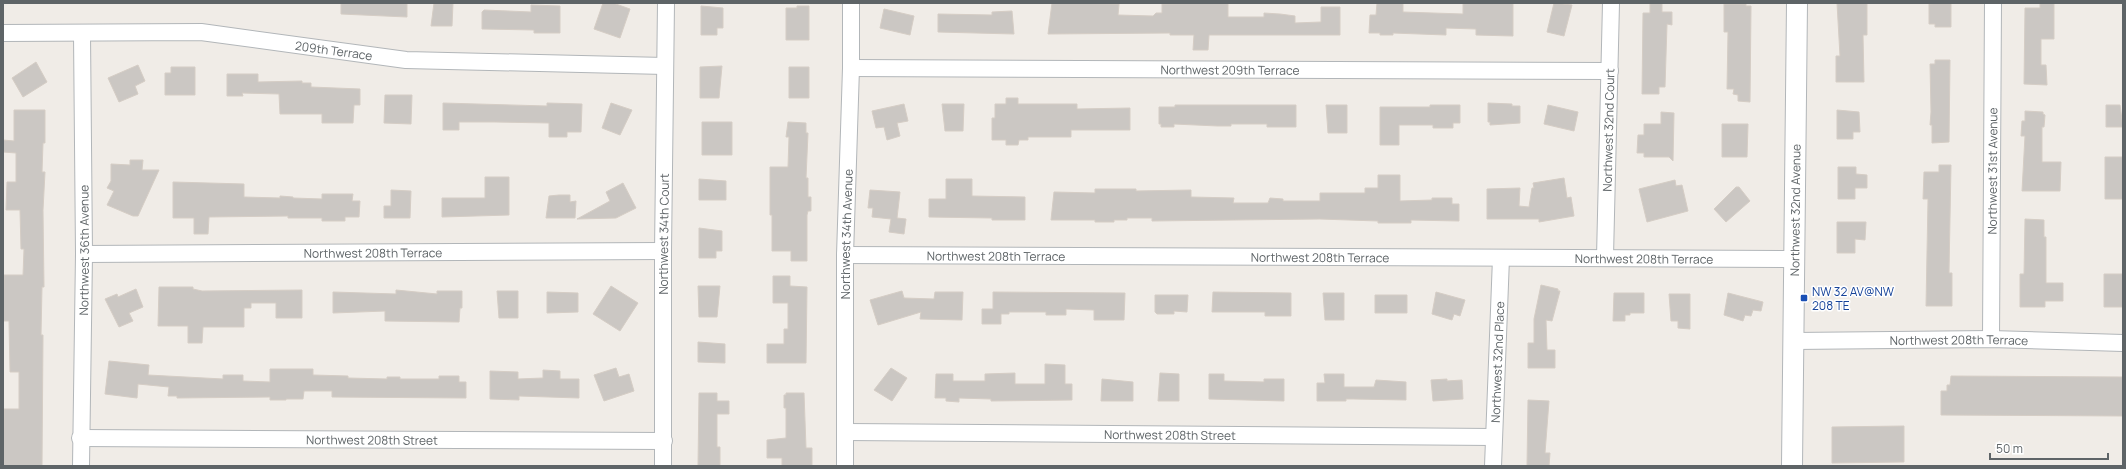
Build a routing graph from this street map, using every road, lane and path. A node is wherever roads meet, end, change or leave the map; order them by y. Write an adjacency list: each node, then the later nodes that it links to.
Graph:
1 (666, 3): 8 (street, Northwest 34th Court)
2 (851, 3): 9 (street, Northwest 34th Avenue)
3 (1611, 3): 10 (street, Northwest 32nd Court)
4 (1797, 3): 16 (street, Northwest 32nd Avenue)
5 (1993, 3): 17 (street, Northwest 31st Avenue)
6 (3, 33): 7 (street, 209th Terrace)
7 (82, 34): 8 (street, 209th Terrace); 12 (street, Northwest 36th Avenue)
8 (665, 66): 11 (street, Northwest 34th Court)
9 (851, 68): 10 (street, Northwest 209th Terrace); 13 (street, Northwest 34th Avenue)
10 (1610, 71): 14 (street, Northwest 32nd Court)
11 (663, 251): 12 (street, Northwest 208th Terrace); 23 (street, Northwest 34th Court)
12 (84, 254): 22 (street, Northwest 36th Avenue)
13 (845, 255): 15 (street, Northwest 208th Terrace); 20 (street, Northwest 34th Avenue)
14 (1605, 257): 15 (street, Northwest 208th Terrace); 16 (street, Northwest 208th Terrace)
15 (1501, 258): 21 (street, Northwest 32nd Place)
16 (1795, 259): 18 (street, Northwest 32nd Avenue)
17 (1991, 339): 18 (street, Northwest 208th Terrace); 19 (street, Northwest 208th Terrace)
18 (1794, 341): 28 (street, Northwest 32nd Avenue)
19 (2123, 343)
20 (846, 432): 21 (street, Northwest 208th Street); 26 (street, Northwest 34th Avenue)
21 (1493, 437): 27 (street, Northwest 32nd Place)
22 (80, 438): 23 (street, Northwest 208th Street); 24 (street, Northwest 36th Avenue)
23 (664, 442): 25 (street, Northwest 34th Court)
24 (81, 466)
25 (663, 466)
26 (845, 466)
27 (1493, 466)
28 (1792, 466)

